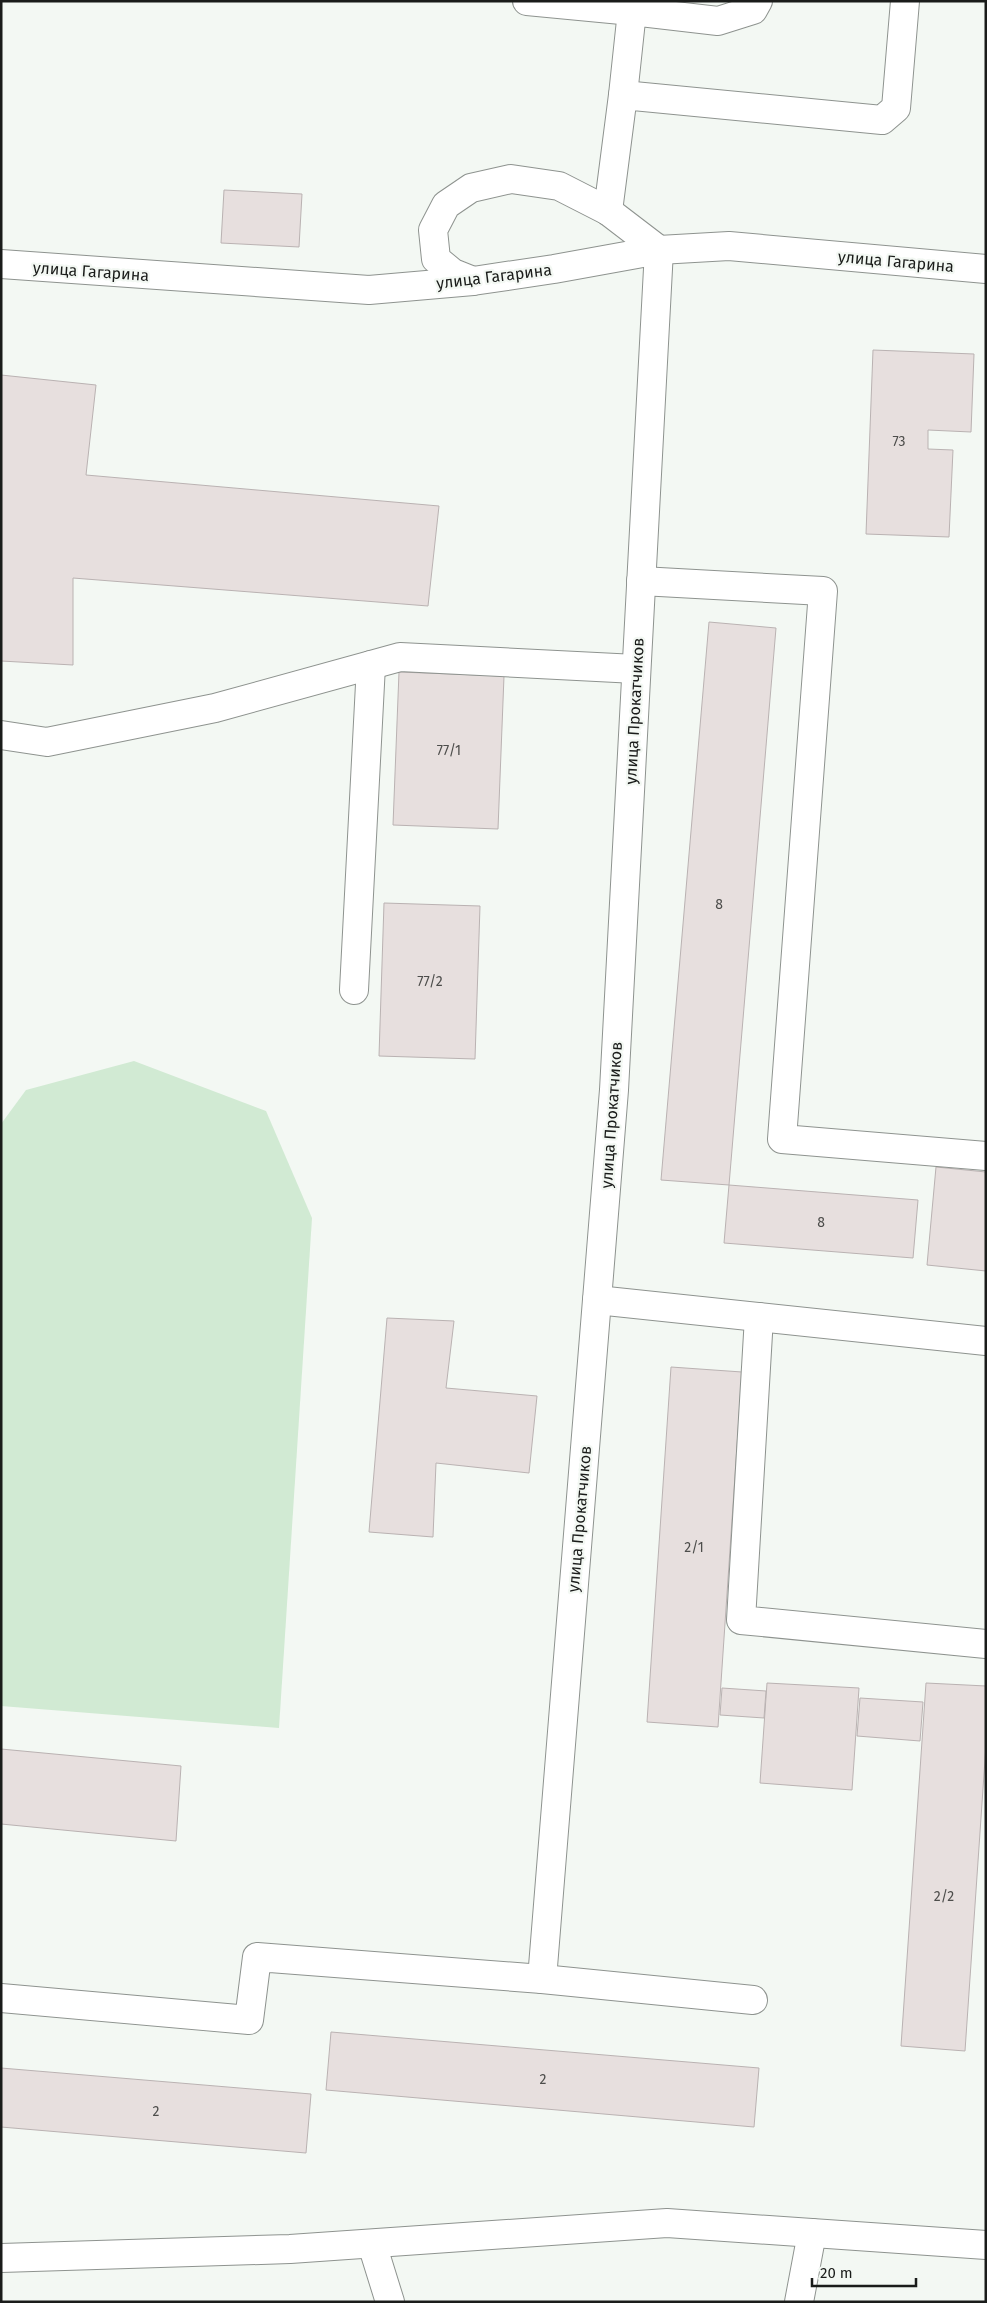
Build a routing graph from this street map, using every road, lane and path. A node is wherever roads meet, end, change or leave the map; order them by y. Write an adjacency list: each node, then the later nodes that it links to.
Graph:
1 (527, 1): 4 (street)
2 (758, 1): 4 (street)
3 (905, 1): 5 (street)
4 (632, 6): 5 (street)
5 (623, 95): 6 (street)
6 (608, 211): 7 (street); 10 (street)
7 (659, 250): 9 (street, улица Гагарина); 10 (street, улица Гагарина); 11 (street, улица Прокатчиков)
8 (1, 264): 10 (street, улица Гагарина)
9 (986, 269)
10 (473, 281)
11 (641, 581): 13 (street, улица Прокатчиков); 16 (street)
12 (371, 665): 13 (street); 14 (street); 15 (street)
13 (636, 669): 17 (street, улица Прокатчиков)
14 (1, 736)
15 (354, 990)
16 (986, 1156)
17 (597, 1300): 18 (street); 21 (street, улица Прокатчиков)
18 (759, 1317): 19 (street); 20 (street)
19 (986, 1341)
20 (986, 1644)
21 (542, 1979): 22 (street); 23 (street)
22 (1, 1998)
23 (753, 2000)
24 (812, 2233): 25 (street); 26 (street); 29 (street)
25 (372, 2244): 27 (street); 28 (street)
26 (986, 2245)
27 (1, 2258)
28 (390, 2302)
29 (799, 2302)

